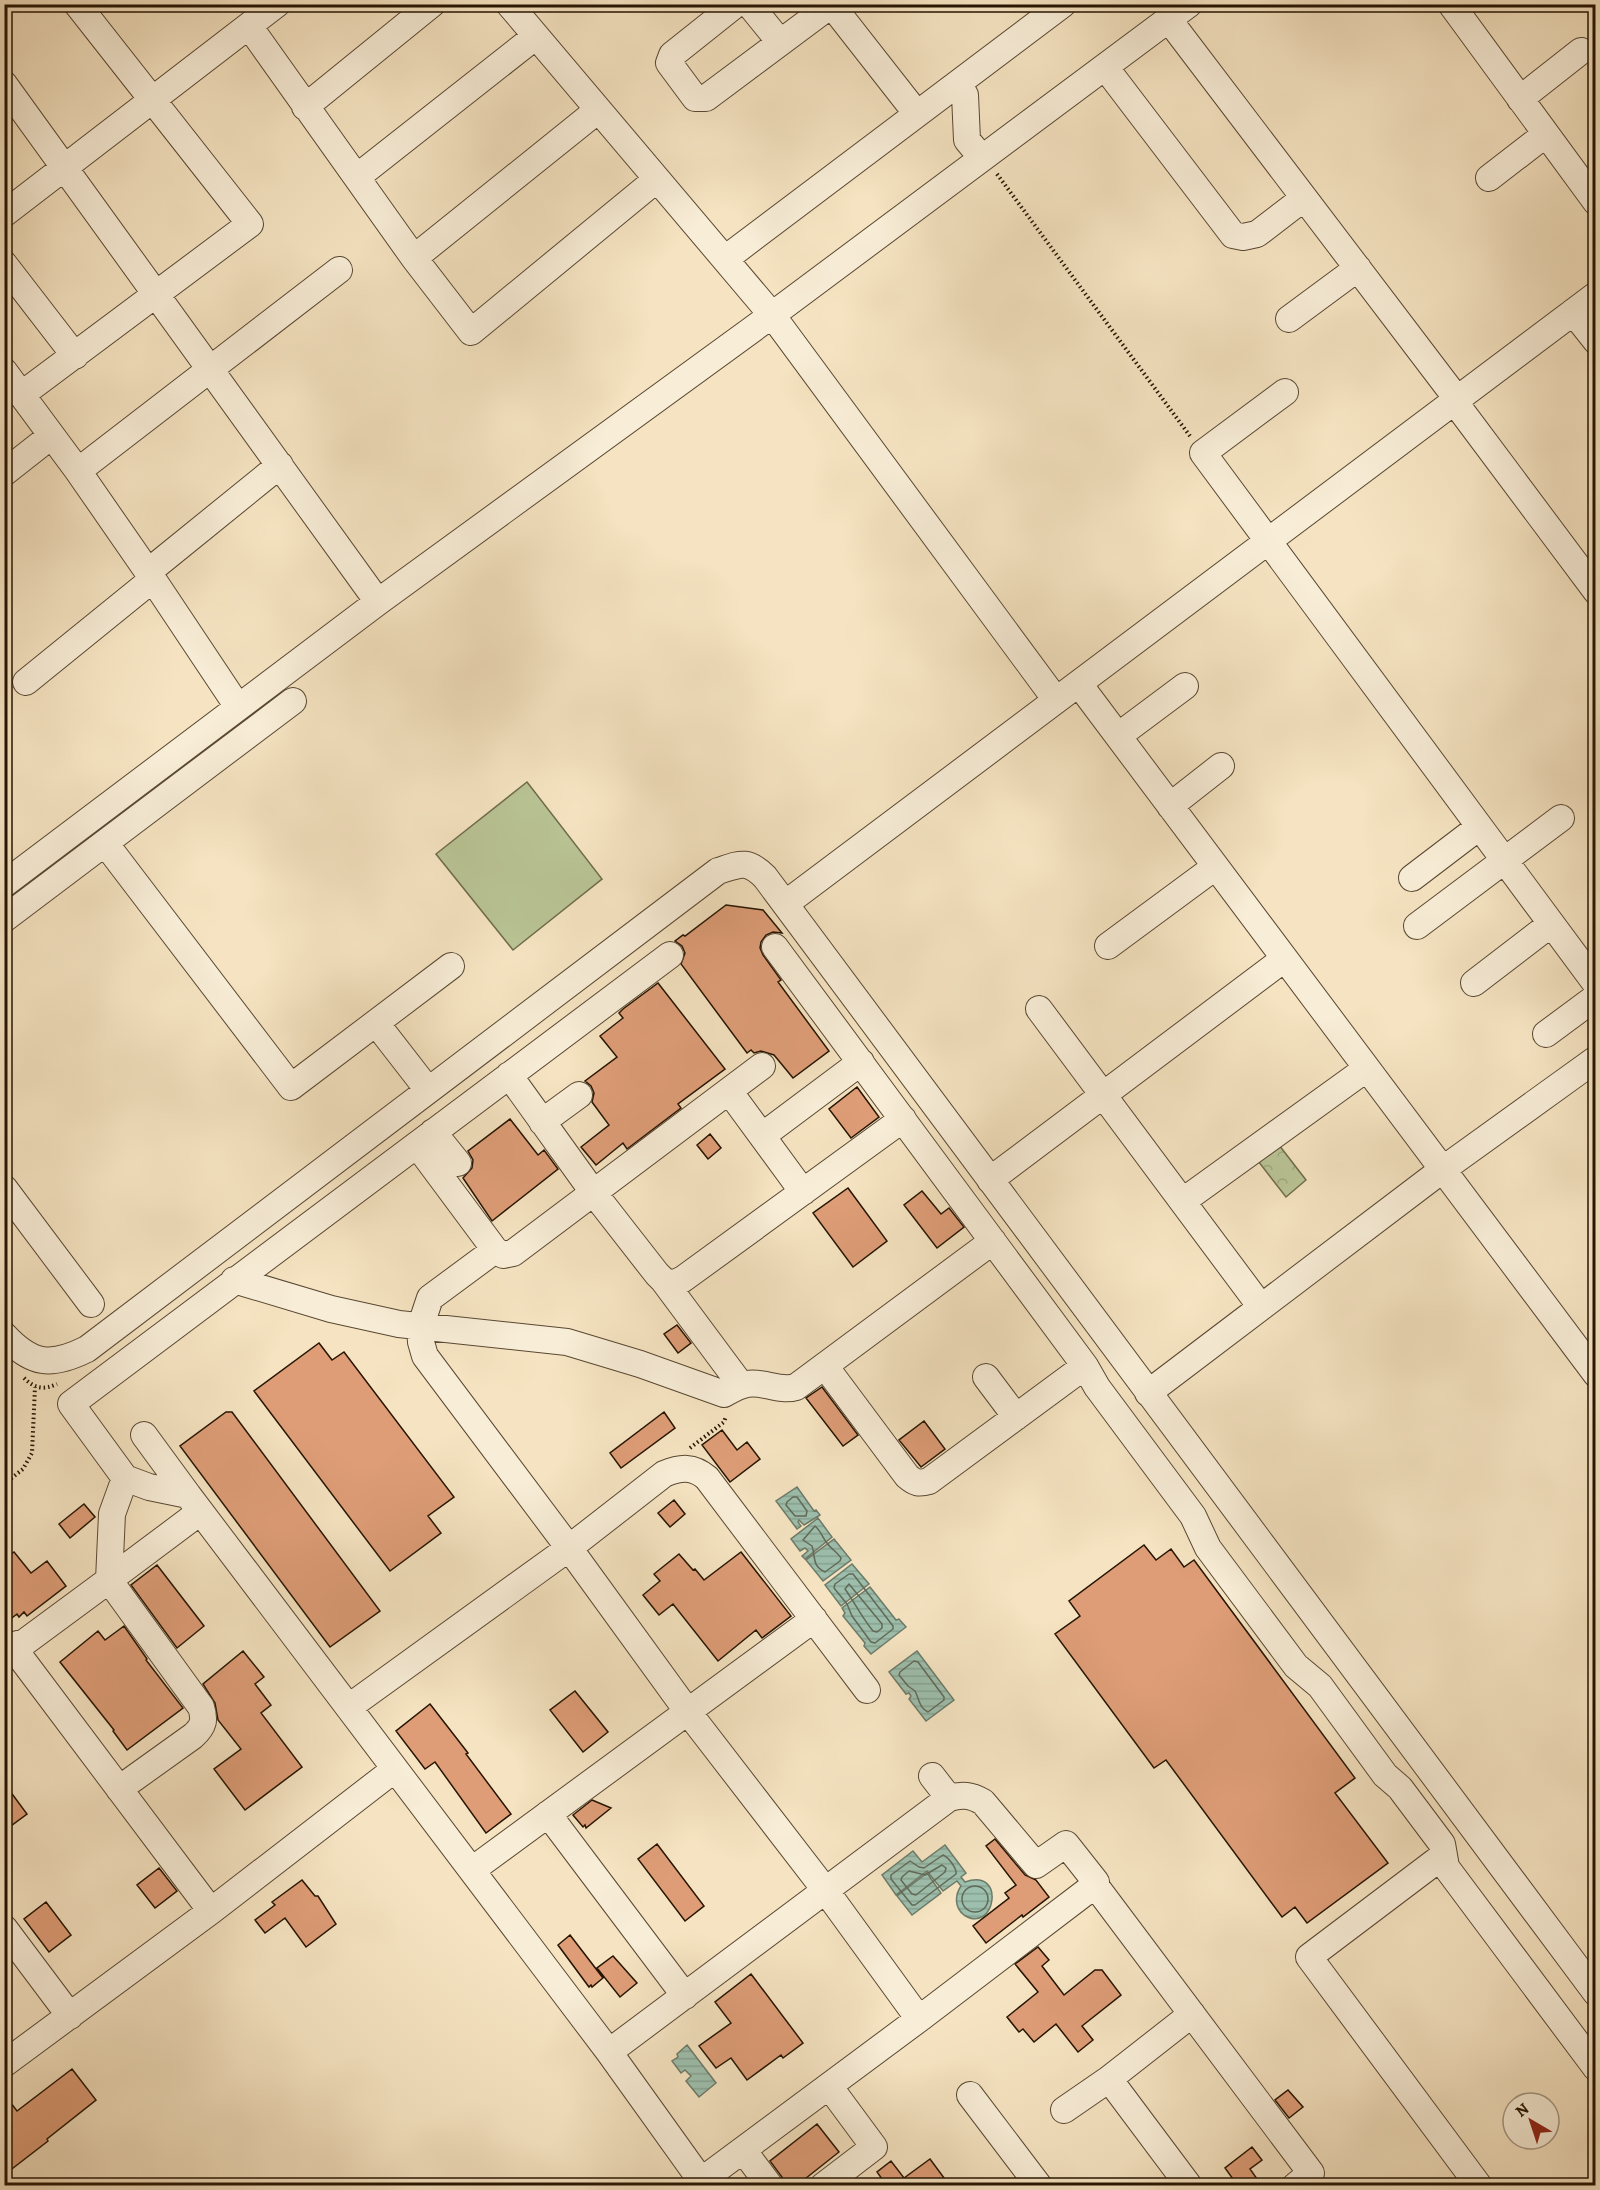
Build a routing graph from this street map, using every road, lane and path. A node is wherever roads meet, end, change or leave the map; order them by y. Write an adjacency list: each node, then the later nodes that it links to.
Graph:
1 (77, 4): 19 (street)
2 (277, 4): 11 (street)
3 (432, 4): 20 (street)
4 (509, 4): 12 (street)
5 (736, 4): 13 (street)
6 (749, 4): 13 (street)
7 (1063, 4): 17 (street)
8 (1189, 4): 10 (street)
9 (1450, 4): 18 (street)
10 (1168, 20): 15 (street); 29 (street)
11 (249, 26): 19 (street); 20 (street)
12 (536, 36): 21 (street); 26 (street)
13 (780, 42): 22 (street)
14 (1581, 51): 18 (street)
15 (1105, 67): 24 (street); 29 (street)
16 (4, 84): 25 (street)
17 (958, 84): 22 (street); 24 (street)
18 (1520, 99): 23 (street)
19 (152, 101): 25 (street); 37 (street)
20 (305, 107): 26 (street)
21 (598, 110): 28 (street); 32 (street)
22 (917, 114): 33 (street)
23 (1546, 134): 27 (street); 30 (street)
24 (983, 158): 40 (street); 50 (path)
25 (65, 167): 31 (street); 37 (street)
26 (357, 177): 32 (street)
27 (1490, 178)
28 (657, 179): 32 (street); 33 (street)
29 (1304, 198): 35 (street)
30 (1596, 202)
31 (4, 214)
32 (414, 258)
33 (725, 259): 40 (street)
34 (4, 264): 43 (street)
35 (1358, 268): 41 (street); 48 (street)
36 (339, 270): 44 (street)
37 (156, 293): 43 (street); 44 (street)
38 (1596, 295): 39 (street)
39 (1573, 312): 42 (street); 48 (street)
40 (772, 315): 57 (street); 62 (street)
41 (1289, 319)
42 (1596, 341)
43 (75, 356): 47 (street)
44 (210, 369): 51 (street); 52 (street)
45 (4, 371): 47 (street)
46 (1285, 392): 50 (street)
47 (21, 395): 49 (street)
48 (1456, 400): 54 (street); 56 (street)
49 (51, 436): 52 (street); 53 (street)
50 (1203, 453): 54 (street)
51 (280, 465): 55 (street); 57 (street)
52 (78, 471): 55 (street)
53 (4, 473)
54 (1268, 541): 59 (street); 68 (street)
55 (150, 575): 58 (street); 63 (street)
56 (1596, 591)
57 (378, 602): 63 (street)
58 (26, 682)
59 (1078, 684): 62 (street); 64 (street)
60 (1185, 686): 64 (street)
61 (293, 700): 69 (street)
62 (1056, 700): 74 (street)
63 (238, 707): 73 (street)
64 (1118, 736): 66 (street)
65 (1221, 766): 66 (street)
66 (1170, 806): 71 (street)
67 (1561, 818): 70 (street)
68 (1479, 827): 70 (street); 72 (street)
69 (105, 843): 75 (street); 87 (street)
70 (1504, 861): 76 (street); 77 (street)
71 (1215, 867): 78 (street); 81 (street)
72 (1412, 878)
73 (4, 884)
74 (785, 904): 94 (street); 104 (street)
75 (4, 919)
76 (1551, 924): 83 (street); 84 (street)
77 (1417, 926)
78 (1107, 946)
79 (775, 947): 90 (street)
80 (670, 955): 93 (street)
81 (1284, 959): 92 (street); 97 (street)
82 (451, 966): 87 (street)
83 (1474, 983)
84 (1596, 984)
85 (1596, 997): 88 (street)
86 (1039, 1009): 97 (street)
87 (376, 1023): 94 (street)
88 (1546, 1034)
89 (1596, 1059): 103 (street)
90 (861, 1062): 98 (street); 100 (street)
91 (762, 1066): 95 (street)
92 (1366, 1070): 103 (street); 108 (street)
93 (508, 1075): 99 (street); 101 (street)
94 (428, 1090): 116 (street)
95 (729, 1091): 100 (street); 106 (street)
96 (579, 1095): 99 (street)
97 (1103, 1095): 104 (street); 108 (street)
98 (903, 1119): 107 (street); 109 (street)
99 (543, 1122): 106 (street)
100 (762, 1136): 107 (street)
101 (425, 1138): 102 (street); 110 (street); 111 (street)
102 (458, 1163)
103 (1442, 1170): 114 (street); 119 (street)
104 (990, 1180): 123 (street)
105 (4, 1188): 113 (street)
106 (594, 1192): 110 (street); 112 (street)
107 (803, 1192): 112 (street)
108 (1183, 1201): 114 (street)
109 (993, 1241): 117 (street); 118 (street)
110 (495, 1250): 115 (street)
111 (234, 1280): 115 (street); 127 (street)
112 (663, 1280): 122 (street)
113 (91, 1304)
114 (1261, 1307): 123 (street)
115 (420, 1328): 122 (street); 130 (street)
116 (4, 1335)
117 (825, 1366): 122 (street); 124 (street)
118 (1085, 1366): 124 (street); 142 (street)
119 (1596, 1374)
120 (986, 1377): 124 (street)
121 (34, 1387): 128 (path)
122 (737, 1388): 126 (path)
123 (1148, 1393): 148 (street)
124 (1016, 1417)
125 (144, 1435): 129 (street)
126 (675, 1469): 130 (street); 132 (street)
127 (125, 1478): 129 (street); 131 (street)
128 (4, 1484)
129 (194, 1504): 131 (street); 135 (street)
130 (568, 1548): 135 (street); 136 (street)
131 (109, 1580): 133 (street); 139 (street)
132 (814, 1618): 134 (street); 136 (street)
133 (8, 1647): 139 (street)
134 (867, 1690)
135 (349, 1707): 137 (street)
136 (688, 1712): 141 (street); 145 (street)
137 (395, 1769): 143 (street); 146 (street)
138 (932, 1776): 140 (street)
139 (120, 1789): 146 (street)
140 (949, 1798): 144 (street); 145 (street)
141 (549, 1814): 143 (street); 149 (street)
142 (1444, 1855): 155 (street); 168 (street)
143 (472, 1870): 153 (street)
144 (1095, 1885): 150 (street); 152 (street)
145 (826, 1891): 149 (street); 152 (street)
146 (211, 1911): 151 (street)
147 (4, 1928): 151 (street)
148 (1596, 1993)
149 (685, 1996): 153 (street)
150 (1192, 2014): 156 (street); 167 (street)
151 (70, 2016): 154 (street)
152 (919, 2019): 157 (street)
153 (609, 2052): 162 (street)
154 (4, 2064)
155 (1596, 2068)
156 (1109, 2079): 159 (street); 166 (street)
157 (828, 2086): 160 (street); 161 (street)
158 (970, 2095): 165 (street)
159 (1064, 2110)
160 (743, 2150): 162 (street); 163 (street)
161 (850, 2178): 164 (street)
162 (703, 2183)
163 (770, 2186)
164 (823, 2186)
165 (1039, 2186)
166 (1189, 2186)
167 (1295, 2186)
168 (1479, 2186)

